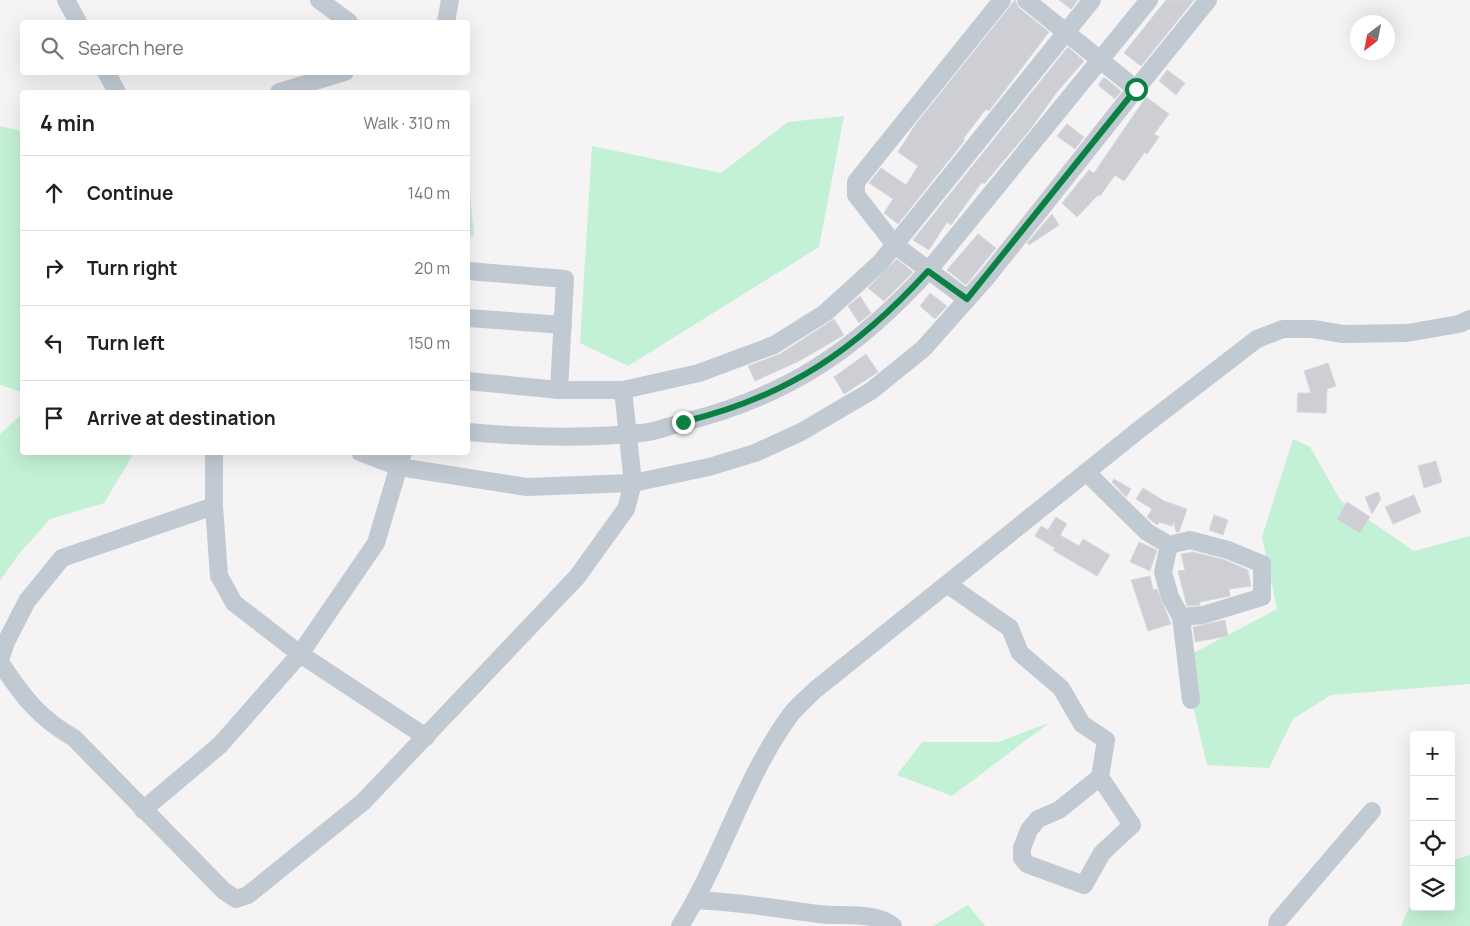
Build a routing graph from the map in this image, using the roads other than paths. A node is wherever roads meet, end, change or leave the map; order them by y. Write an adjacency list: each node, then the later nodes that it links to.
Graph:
1 (66, 0): 9 (street)
2 (319, 0): 10 (street)
3 (450, 0): 11 (street)
4 (1002, 0): 19 (street)
5 (1026, 0): 12 (street)
6 (1092, 0): 12 (street)
7 (1208, 0): 16 (street)
8 (1144, 2): 13 (street)
9 (77, 20)
10 (346, 20)
11 (446, 20)
12 (1067, 32): 13 (street); 19 (street)
13 (1100, 58): 16 (street); 21 (street)
14 (108, 75): 17 (street)
15 (335, 75): 18 (street)
16 (1136, 89): 22 (street)
17 (116, 90)
18 (285, 90)
19 (895, 245): 21 (street); 28 (street)
20 (470, 271): 25 (street)
21 (928, 271): 22 (street); 30 (street)
22 (967, 299): 35 (street)
23 (470, 318): 25 (street)
24 (1470, 319): 34 (street)
25 (563, 326): 27 (street)
26 (470, 381): 27 (street)
27 (559, 390): 28 (street)
28 (624, 390): 30 (street)
29 (470, 432): 30 (street)
30 (628, 434): 35 (street)
31 (214, 455): 36 (street)
32 (375, 455): 33 (street)
33 (401, 460): 35 (street); 40 (street)
34 (1086, 472): 37 (street); 38 (street)
35 (633, 483): 43 (street)
36 (214, 506): 40 (street); 41 (street)
37 (1169, 545): 39 (street); 39 (street)
38 (947, 584): 44 (street); 47 (street)
39 (1181, 617): 42 (street)
40 (300, 654): 43 (street); 45 (street)
41 (0, 661): 45 (street)
42 (1191, 700)
43 (426, 737): 45 (street)
44 (1100, 777): 44 (street)
45 (143, 810)
46 (1372, 811): 50 (street)
47 (696, 900): 48 (street); 49 (street)
48 (680, 926)
49 (892, 926)
50 (1277, 926)

